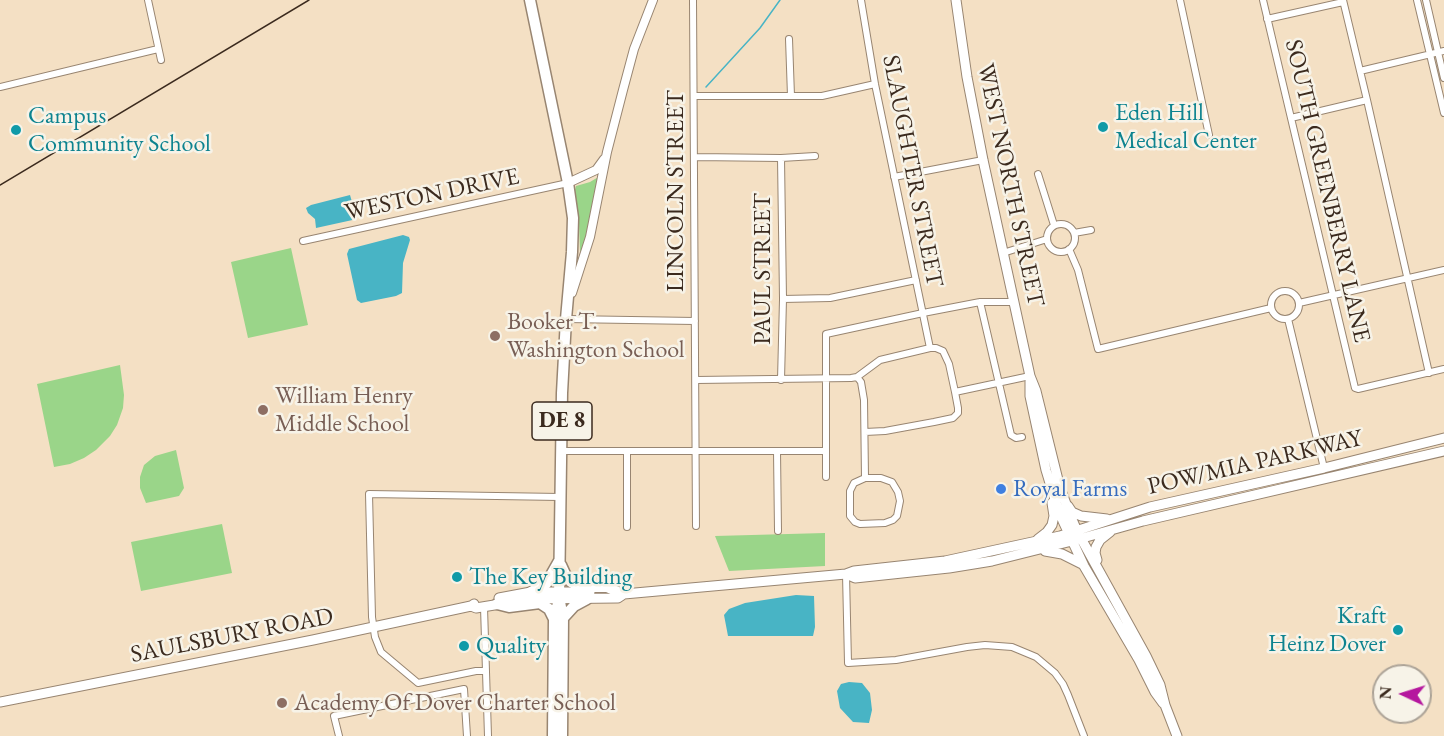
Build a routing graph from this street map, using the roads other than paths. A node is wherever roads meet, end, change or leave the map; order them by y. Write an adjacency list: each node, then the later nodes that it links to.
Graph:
1 (147, 0): 14 (street)
2 (530, 0): 35 (highway, DE 8)
3 (653, 0): 28 (street)
4 (693, 0): 22 (street, LINCOLN STREET)
5 (861, 0): 20 (street, SLAUGHTER STREET)
6 (956, 0): 32 (main road, WEST NORTH STREET)
7 (1180, 0): 27 (street)
8 (1263, 0): 12 (street, SOUTH GREENBERRY LANE)
9 (1417, 0): 16 (street)
10 (1426, 0): 15 (street)
11 (1343, 1): 12 (street); 18 (street)
12 (1268, 20): 26 (street, SOUTH GREENBERRY LANE)
13 (789, 39): 23 (street)
14 (158, 49): 17 (street); 21 (street)
15 (1441, 52): 16 (street); 19 (street)
16 (1430, 54): 18 (street); 25 (street)
17 (161, 60)
18 (1360, 71): 24 (street)
19 (1444, 78)
20 (875, 84): 23 (street); 34 (street, SLAUGHTER STREET)
21 (0, 87)
22 (694, 96): 23 (street); 30 (street, LINCOLN STREET)
23 (791, 96)
24 (1367, 100): 26 (street); 44 (street)
25 (1444, 113)
26 (1291, 118): 46 (street, SOUTH GREENBERRY LANE)
27 (1209, 135)
28 (607, 152): 35 (street); 51 (street)
29 (816, 156): 31 (street)
30 (694, 157): 31 (street); 56 (street, LINCOLN STREET)
31 (781, 158): 47 (street, PAUL STREET)
32 (983, 160): 34 (street); 42 (main road, WEST NORTH STREET)
33 (1038, 174): 36 (street)
34 (894, 177): 45 (street, SLAUGHTER STREET)
35 (568, 183): 40 (street, WESTON DRIVE); 51 (highway, DE 8)
36 (1054, 225): 38 (street); 39 (street)
37 (1091, 230): 38 (street)
38 (1074, 233): 41 (street)
39 (1047, 239): 41 (street); 42 (street)
40 (303, 241)
41 (1069, 249): 52 (street)
42 (1003, 253): 49 (main road, WEST NORTH STREET)
43 (1444, 270): 44 (street)
44 (1407, 278): 46 (street); 59 (street)
45 (915, 280): 47 (street); 53 (street, SLAUGHTER STREET)
46 (1333, 295): 50 (street); 59 (street, SOUTH GREENBERRY LANE)
47 (783, 299): 64 (street, PAUL STREET)
48 (980, 302): 49 (street); 53 (street); 65 (street)
49 (1014, 302): 60 (main road, WEST NORTH STREET)
50 (1299, 303): 52 (street); 55 (street)
51 (567, 306): 54 (highway, DE 8)
52 (1271, 308): 55 (street)
53 (922, 313): 57 (street, SLAUGHTER STREET); 62 (street)
54 (566, 319): 56 (street); 70 (highway, DE 8)
55 (1288, 319): 76 (street)
56 (695, 321): 63 (street, LINCOLN STREET)
57 (930, 348): 61 (street); 66 (street)
58 (1444, 369): 59 (street)
59 (1429, 373)
60 (1030, 376): 65 (street); 79 (main road, WEST NORTH STREET); 82 (main road, WEST NORTH STREET)
61 (857, 377): 62 (street); 67 (street)
62 (826, 379): 64 (street); 74 (street)
63 (696, 380): 64 (street); 72 (street, LINCOLN STREET)
64 (781, 380)
65 (999, 383): 66 (street); 68 (street)
66 (956, 392): 67 (street)
67 (865, 432): 78 (street)
68 (1022, 437)
69 (1444, 438): 76 (main road, POW/MIA PARKWAY)
70 (561, 451): 71 (street); 81 (highway, DE 8)
71 (627, 451): 72 (street); 85 (street)
72 (696, 451): 73 (street); 84 (street, LINCOLN STREET)
73 (777, 451): 74 (street); 87 (street)
74 (826, 451): 77 (street)
75 (1444, 451): 80 (main road, POW/MIA PARKWAY)
76 (1324, 468): 80 (main road); 83 (main road, POW/MIA PARKWAY)
77 (826, 477)
78 (865, 478): 78 (street)
79 (1048, 480): 88 (main road, WEST NORTH STREET); 89 (main road)
80 (1317, 481): 86 (main road, POW/MIA PARKWAY)
81 (560, 498): 90 (highway, DE 8); 102 (street)
82 (1065, 501): 83 (main road); 88 (main road, WEST NORTH STREET)
83 (1113, 519): 88 (main road, POW/MIA PARKWAY)
84 (696, 526)
85 (627, 527)
86 (1112, 530): 88 (main road, POW/MIA PARKWAY); 93 (main road)
87 (778, 531)
88 (1075, 536): 89 (main road); 91 (main road, WEST NORTH STREET); 93 (main road, WEST NORTH STREET)
89 (1036, 546): 91 (main road); 92 (main road)
90 (560, 561): 94 (highway); 95 (highway); 96 (highway, DE 8)
91 (1084, 566): 107 (main road, WEST NORTH STREET)
92 (846, 574): 95 (main road); 113 (street)
93 (1101, 574): 107 (main road, WEST NORTH STREET)
94 (531, 592): 96 (main road, SAULSBURY ROAD); 99 (main road, SAULSBURY ROAD)
95 (621, 593): 96 (main road); 97 (main road)
96 (559, 595): 97 (main road); 98 (main road, SAULSBURY ROAD); 101 (highway, DE 8)
97 (587, 599): 101 (highway)
98 (496, 604): 100 (main road, SAULSBURY ROAD); 101 (highway)
99 (471, 606): 100 (main road, SAULSBURY ROAD); 102 (main road, SAULSBURY ROAD)
100 (484, 607): 103 (street)
101 (558, 618): 111 (highway, DE 8); 112 (highway, DE 8)
102 (373, 627): 104 (street); 106 (main road, SAULSBURY ROAD)
103 (486, 671): 104 (street); 110 (street)
104 (418, 683): 105 (street)
105 (421, 698): 108 (street); 109 (street)
106 (0, 702)
107 (1165, 705): 114 (main road, WEST NORTH STREET)
108 (339, 736)
109 (467, 736)
110 (488, 736)
111 (553, 736)
112 (562, 736)
113 (1084, 736)
114 (1177, 736)

